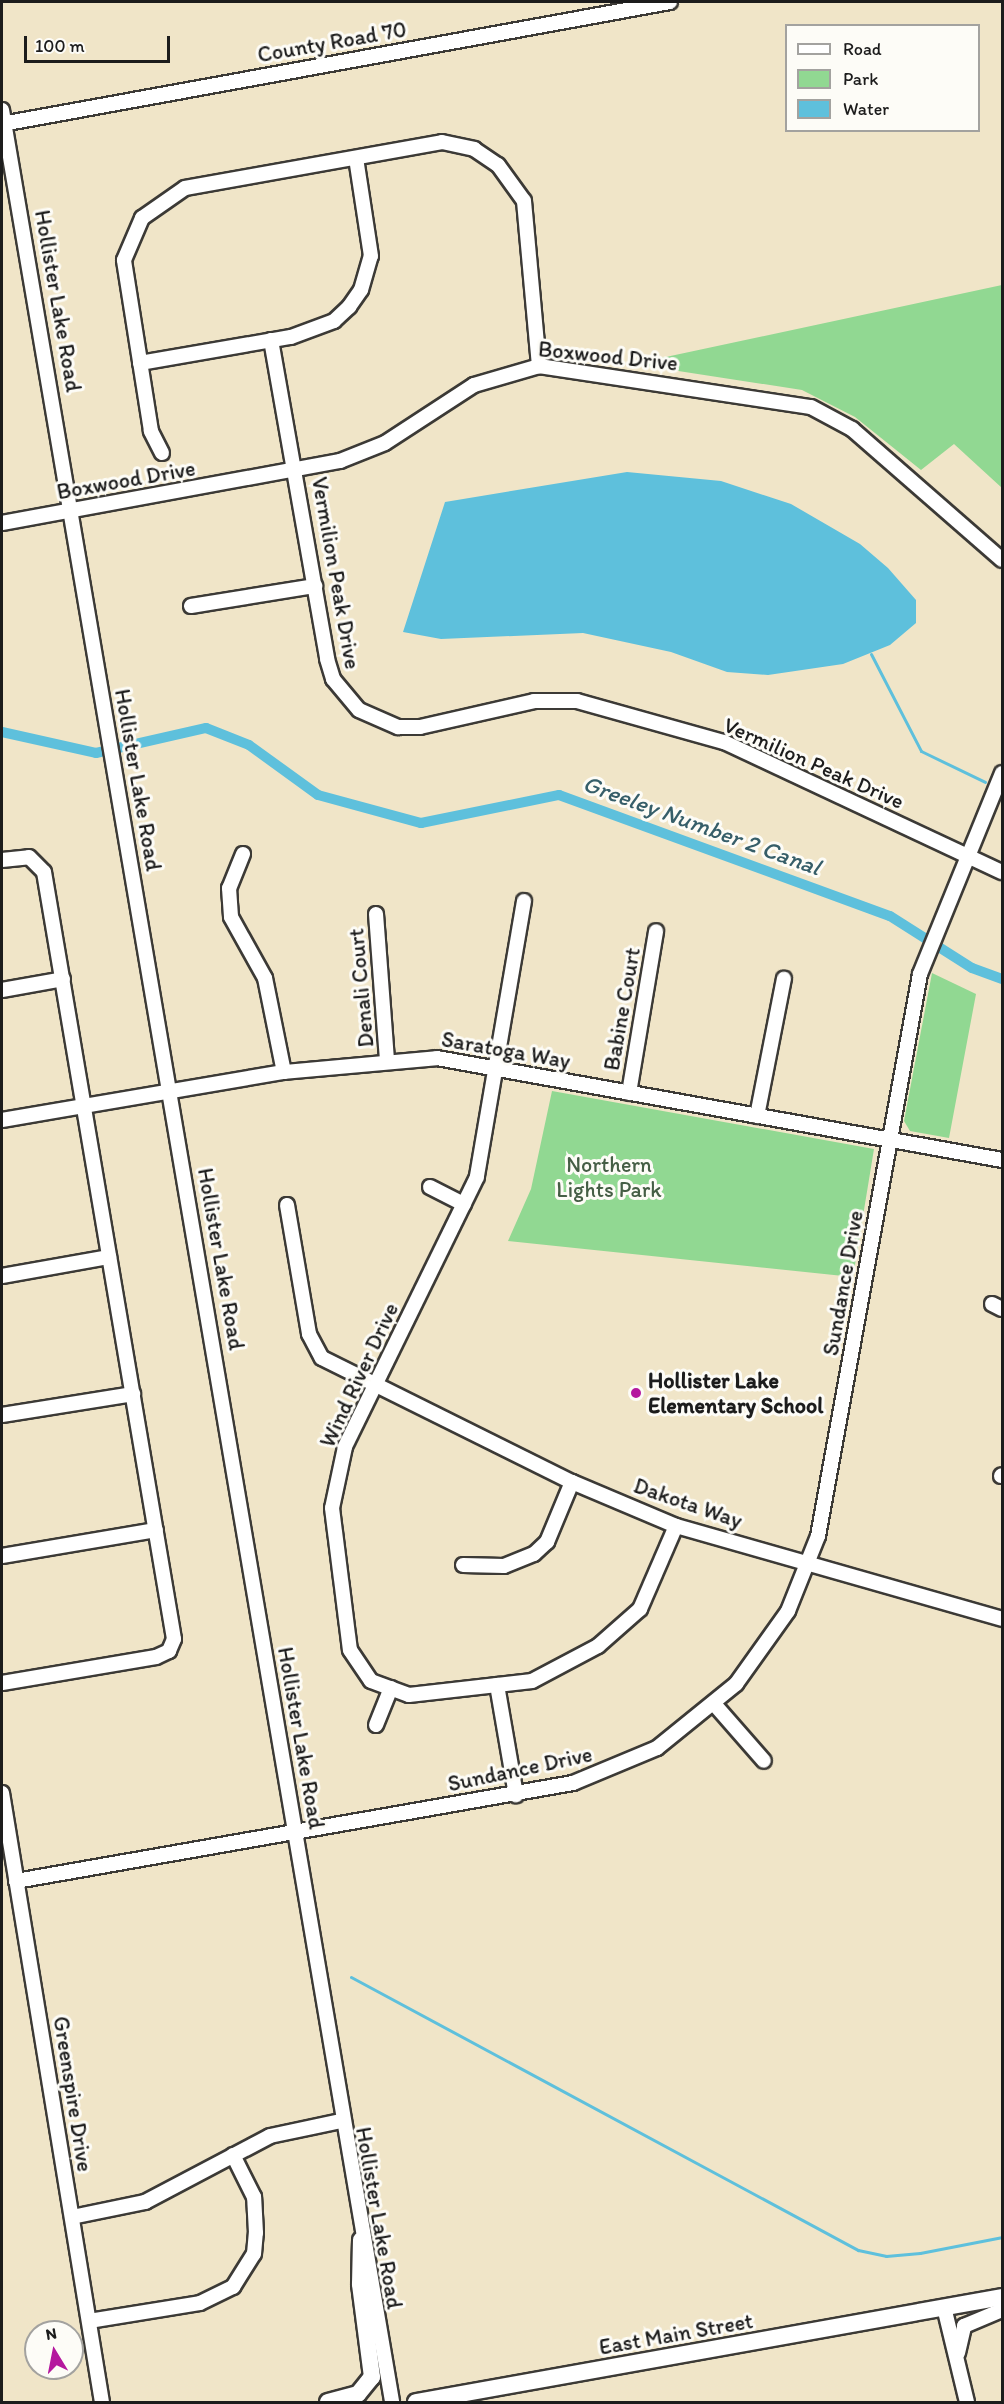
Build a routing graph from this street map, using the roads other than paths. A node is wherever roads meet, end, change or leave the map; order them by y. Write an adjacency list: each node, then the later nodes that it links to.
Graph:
1 (670, 2): 2 (street, County Road 70)
2 (2, 119): 9 (street, Hollister Lake Road)
3 (356, 158): 4 (street); 5 (street); 6 (street)
4 (271, 340): 5 (street); 8 (street, Vermilion Peak Drive)
5 (140, 363): 7 (street)
6 (539, 366): 8 (street, Boxwood Drive); 11 (street, Boxwood Drive)
7 (162, 453)
8 (296, 470): 9 (street, Boxwood Drive); 12 (street, Vermilion Peak Drive)
9 (72, 512): 10 (street, Boxwood Drive); 28 (street, Hollister Lake Road)
10 (2, 523)
11 (1002, 560)
12 (315, 586): 13 (street); 16 (street, Vermilion Peak Drive)
13 (191, 606)
14 (1002, 773): 16 (street, Sundance Drive)
15 (243, 854): 27 (street)
16 (966, 856): 18 (street, Vermilion Peak Drive); 33 (street, Sundance Drive)
17 (2, 860): 23 (street)
18 (1002, 872)
19 (524, 901): 26 (street, Wind River Drive)
20 (376, 914): 25 (street, Denali Court)
21 (656, 931): 29 (street, Babine Court)
22 (784, 979): 31 (street)
23 (63, 980): 24 (street); 30 (street)
24 (2, 990)
25 (387, 1059): 26 (street, Saratoga Way); 27 (street, Saratoga Way)
26 (498, 1069): 29 (street, Saratoga Way); 37 (street, Wind River Drive)
27 (284, 1072): 28 (street, Saratoga Way)
28 (171, 1092): 30 (street, Saratoga Way); 58 (street, Hollister Lake Road)
29 (629, 1093): 31 (street, Saratoga Way)
30 (85, 1106): 32 (street, Saratoga Way); 38 (street)
31 (758, 1116): 33 (street, Saratoga Way)
32 (2, 1120)
33 (890, 1140): 34 (street, Saratoga Way); 47 (street, Sundance Drive)
34 (1002, 1160)
35 (430, 1187): 37 (street)
36 (287, 1204): 40 (street, Dakota Way)
37 (464, 1204): 40 (street, Wind River Drive)
38 (109, 1257): 39 (street); 41 (street)
39 (2, 1276)
40 (375, 1385): 43 (street, Dakota Way); 52 (street, Wind River Drive)
41 (133, 1394): 42 (street); 45 (street)
42 (2, 1415)
43 (572, 1482): 44 (street, Dakota Way); 48 (street)
44 (676, 1526): 47 (street, Dakota Way); 51 (street, Wind River Drive)
45 (156, 1530): 46 (street); 50 (street)
46 (2, 1556)
47 (809, 1563): 49 (street, Dakota Way); 53 (street, Sundance Drive)
48 (463, 1565)
49 (1002, 1619)
50 (2, 1683)
51 (497, 1685): 52 (street, Wind River Drive); 57 (street)
52 (391, 1688): 54 (street)
53 (715, 1705): 55 (street); 57 (street, Sundance Drive)
54 (376, 1725)
55 (764, 1761)
56 (2, 1793): 59 (street, Greenspire Drive)
57 (516, 1795): 58 (street, Sundance Drive)
58 (296, 1832): 59 (street, Sundance Drive); 60 (street, Hollister Lake Road)
59 (16, 1881): 62 (street, Greenspire Drive)
60 (341, 2121): 61 (street); 63 (street, Hollister Lake Road)
61 (233, 2155): 62 (street); 67 (street)
62 (72, 2217): 67 (street, Greenspire Drive)
63 (361, 2240): 71 (main road); 72 (street, Hollister Lake Road)
64 (1002, 2297): 65 (main road, East Main Street)
65 (944, 2307): 68 (street); 69 (main road, East Main Street)
66 (1002, 2310): 68 (street)
67 (89, 2322): 70 (street, Greenspire Drive)
68 (958, 2355): 75 (street)
69 (511, 2387): 73 (main road, East Main Street); 74 (main road)
70 (102, 2403)
71 (328, 2403)
72 (392, 2403)
73 (416, 2403)
74 (489, 2403)
75 (967, 2403)

